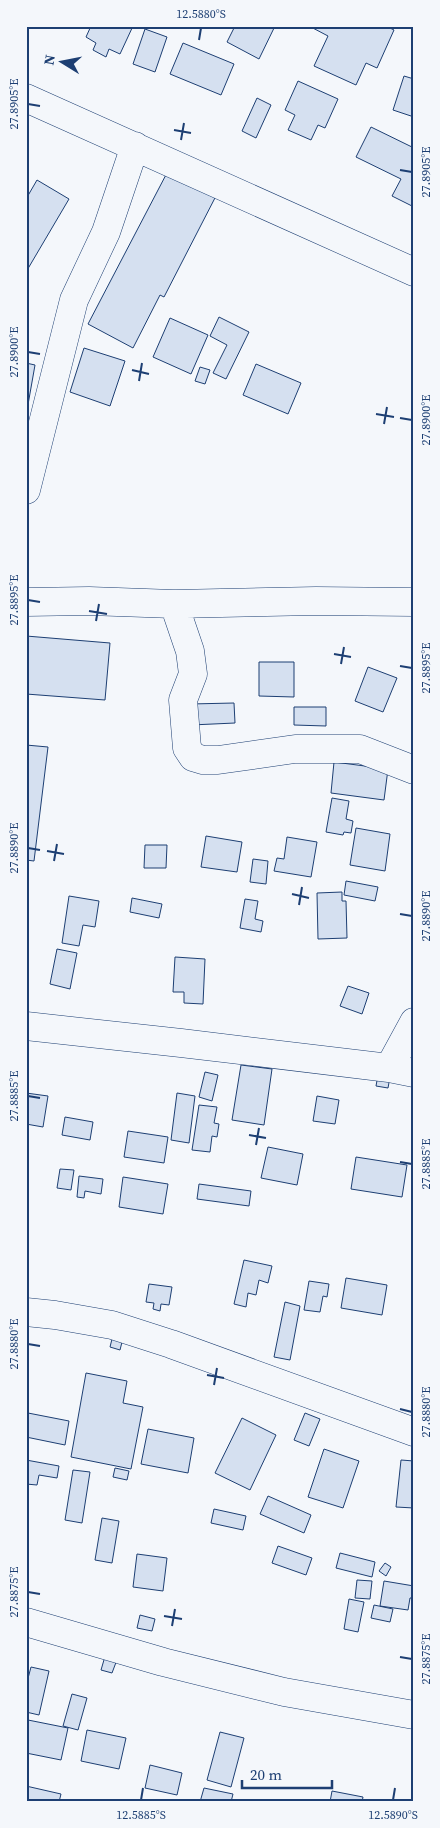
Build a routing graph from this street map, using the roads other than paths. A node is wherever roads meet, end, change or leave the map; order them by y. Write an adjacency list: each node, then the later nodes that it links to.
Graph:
1 (26, 98): 2 (street)
2 (135, 146): 3 (street); 4 (street)
3 (414, 272)
4 (26, 490)
5 (26, 602): 7 (street)
6 (414, 602): 7 (street)
7 (174, 604): 8 (street)
8 (414, 770)
9 (414, 1022): 11 (street)
10 (26, 1026): 11 (street)
11 (401, 1071)
12 (26, 1312): 13 (street)
13 (414, 1432)
14 (26, 1622): 15 (street)
15 (414, 1715)

